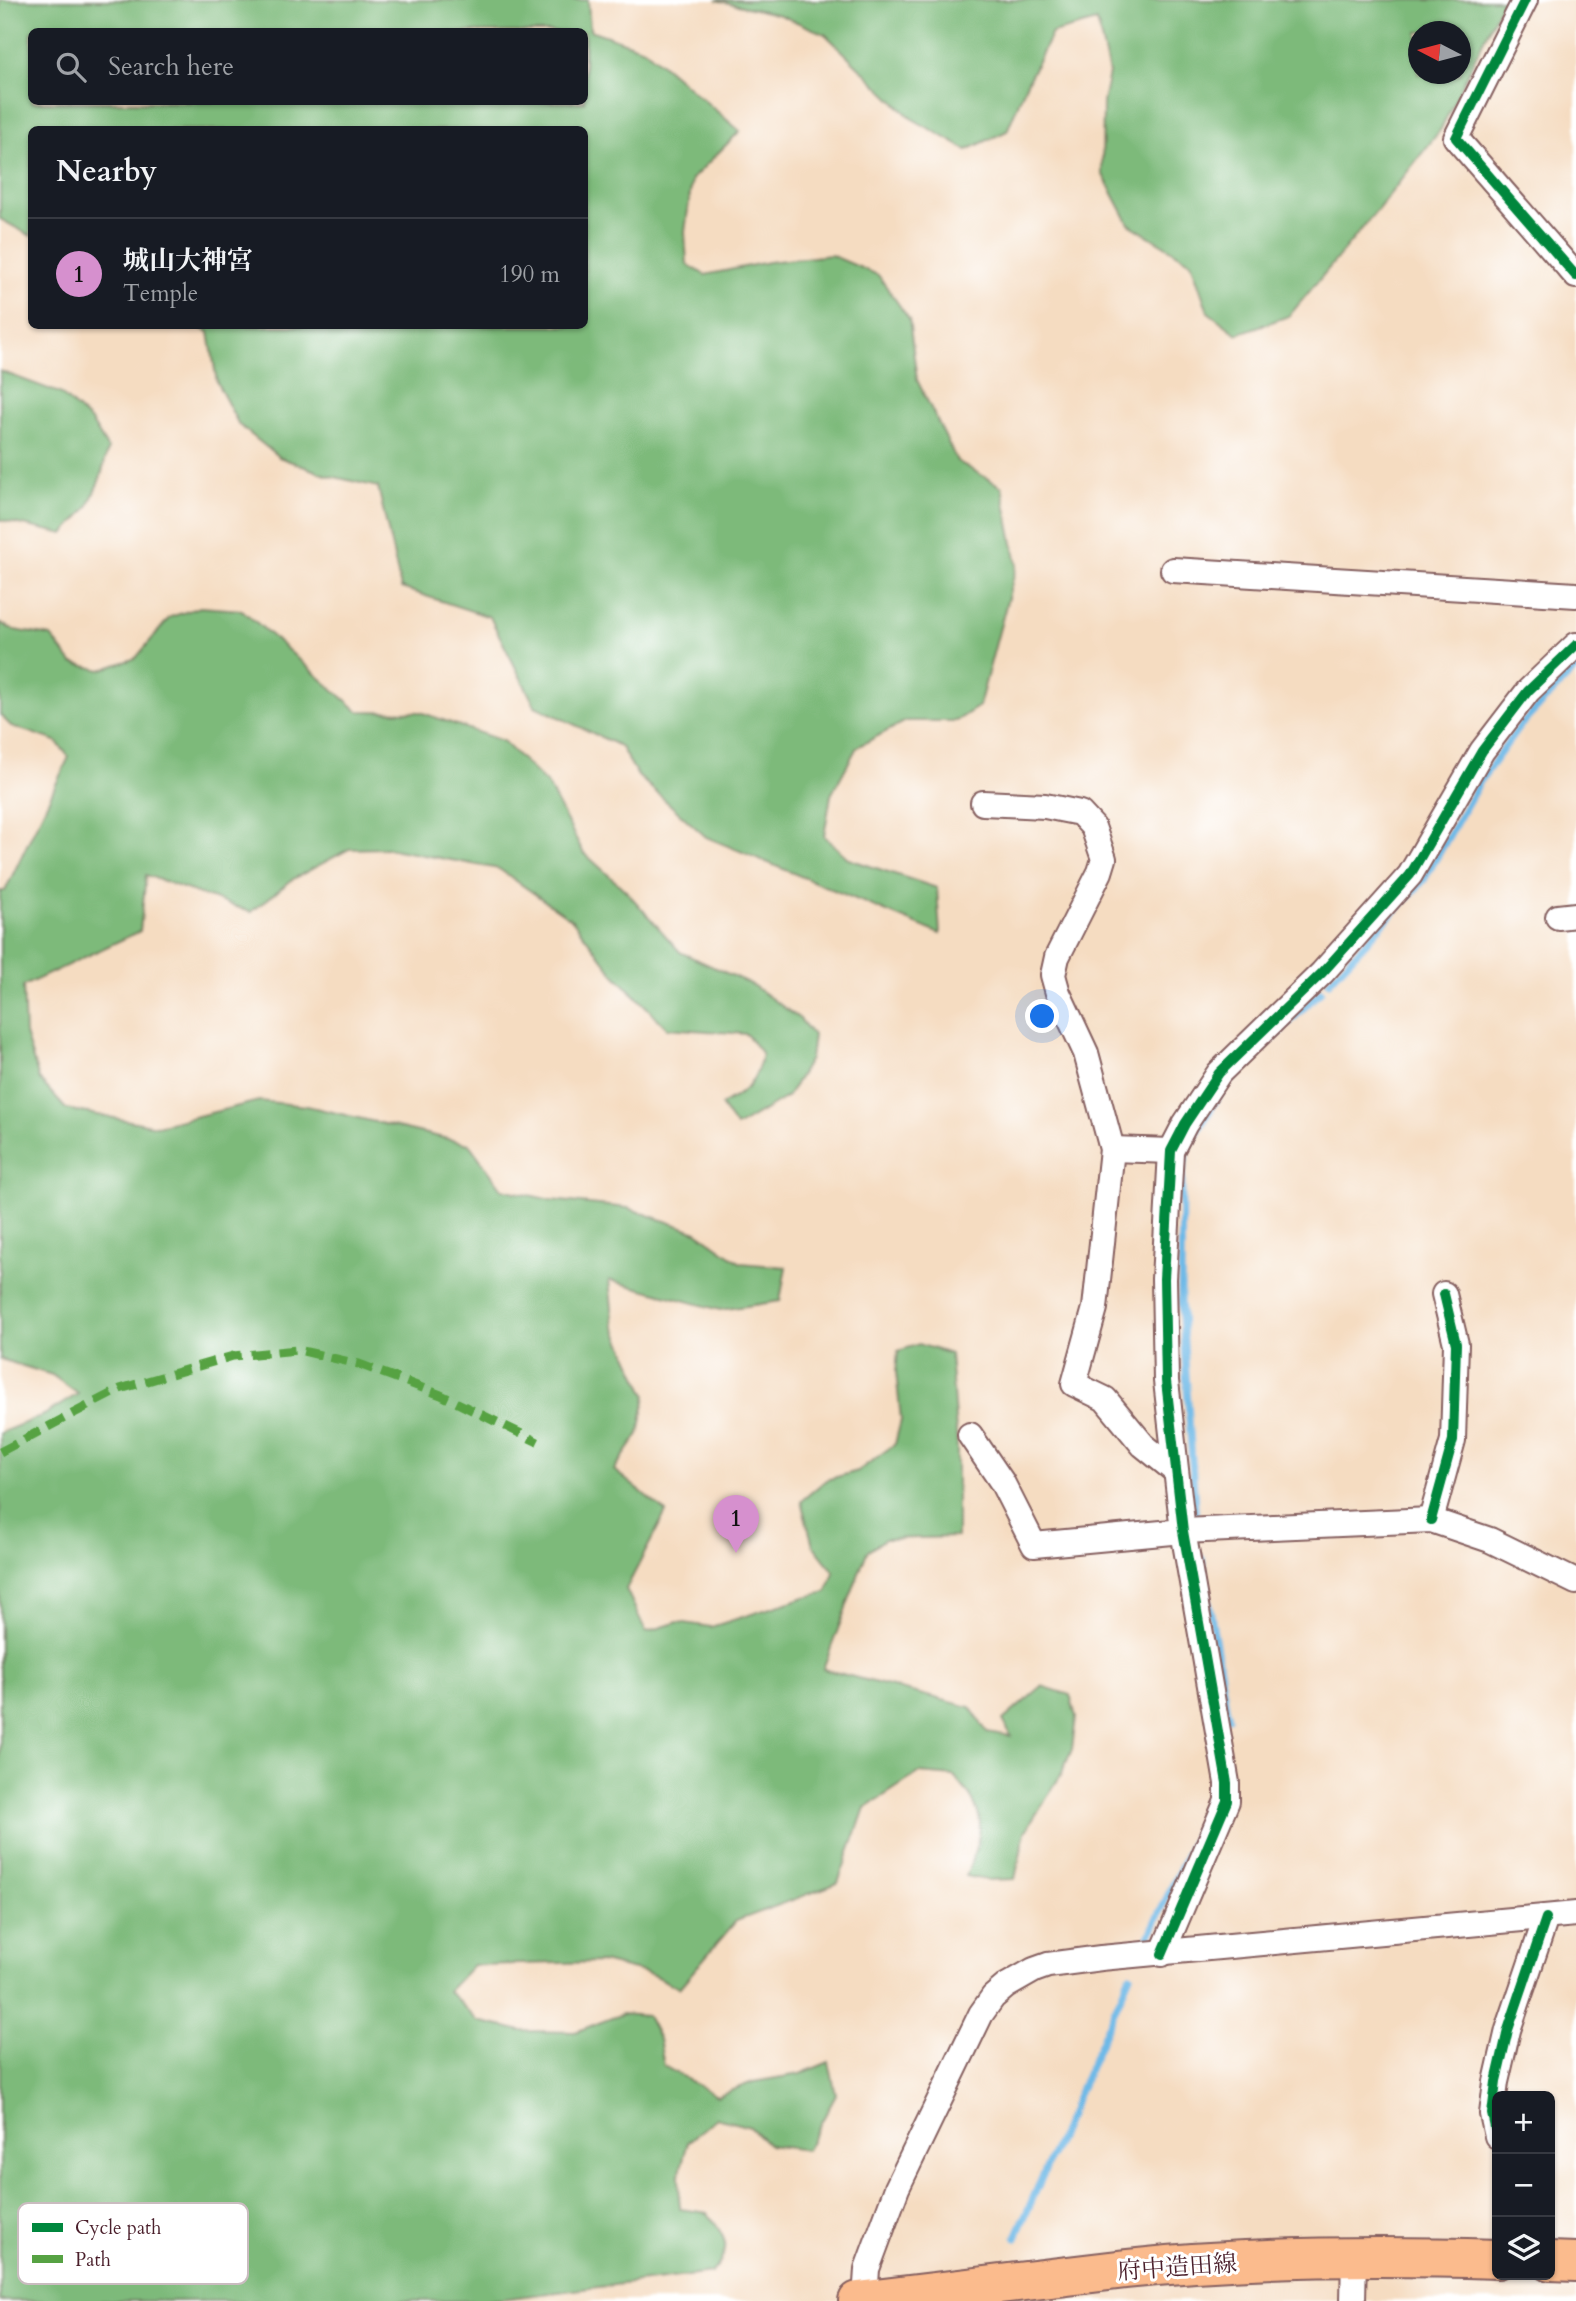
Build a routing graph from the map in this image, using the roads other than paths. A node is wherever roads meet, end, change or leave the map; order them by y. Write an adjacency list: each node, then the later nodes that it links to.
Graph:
1 (1525, 0): 2 (street)
2 (1576, 276)
3 (1173, 570): 4 (street)
4 (1576, 595)
5 (1576, 645): 8 (street)
6 (983, 803): 7 (street)
7 (1112, 1149): 8 (street); 11 (street)
8 (1171, 1151): 11 (street)
9 (1444, 1294): 12 (street)
10 (970, 1435): 13 (street)
11 (1174, 1470): 13 (street)
12 (1431, 1520): 13 (street); 14 (street)
13 (1183, 1531): 17 (street)
14 (1576, 1582)
15 (1576, 1914): 16 (street)
16 (1546, 1918): 17 (street); 18 (street)
17 (1162, 1954): 22 (street)
18 (1495, 2091)
19 (1354, 2258): 20 (main road, 府中造田線); 21 (main road, 府中造田線); 24 (street)
20 (1492, 2259)
21 (1012, 2292): 22 (main road, 府中造田線)
22 (865, 2300): 23 (main road, 府中造田線)
23 (858, 2301)
24 (1353, 2301)

